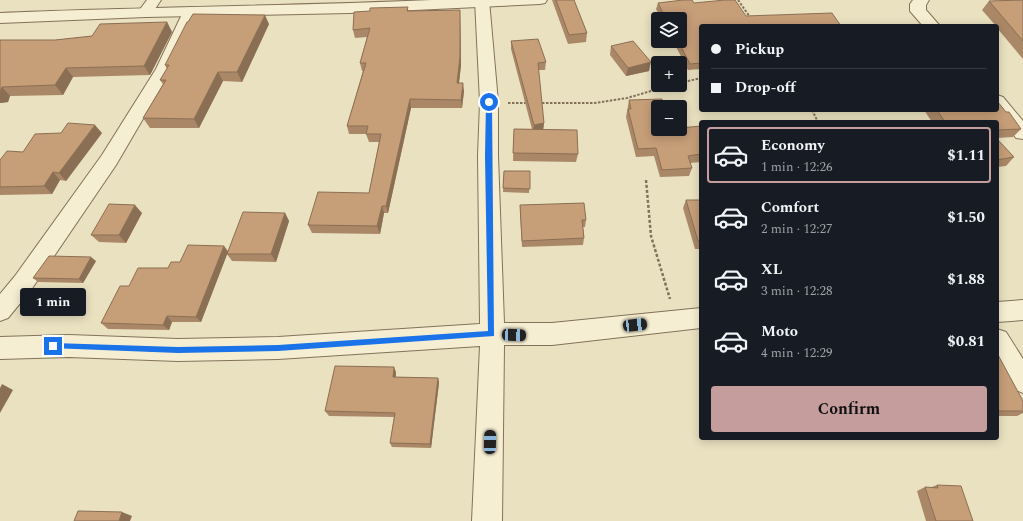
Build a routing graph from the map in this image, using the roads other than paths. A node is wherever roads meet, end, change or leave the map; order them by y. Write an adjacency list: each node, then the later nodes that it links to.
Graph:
1 (540, 0): 3 (street)
2 (922, 0): 7 (street)
3 (482, 1): 5 (street); 14 (street)
4 (150, 6): 5 (street); 6 (street)
5 (190, 12): 11 (street)
6 (0, 18)
7 (930, 24)
8 (999, 103): 9 (street)
9 (1023, 133)
10 (1023, 310): 12 (street)
11 (0, 311)
12 (999, 312)
13 (699, 318): 14 (street)
14 (492, 334): 16 (street); 18 (street)
15 (999, 343): 17 (street)
16 (0, 348)
17 (1023, 381)
18 (487, 521)

